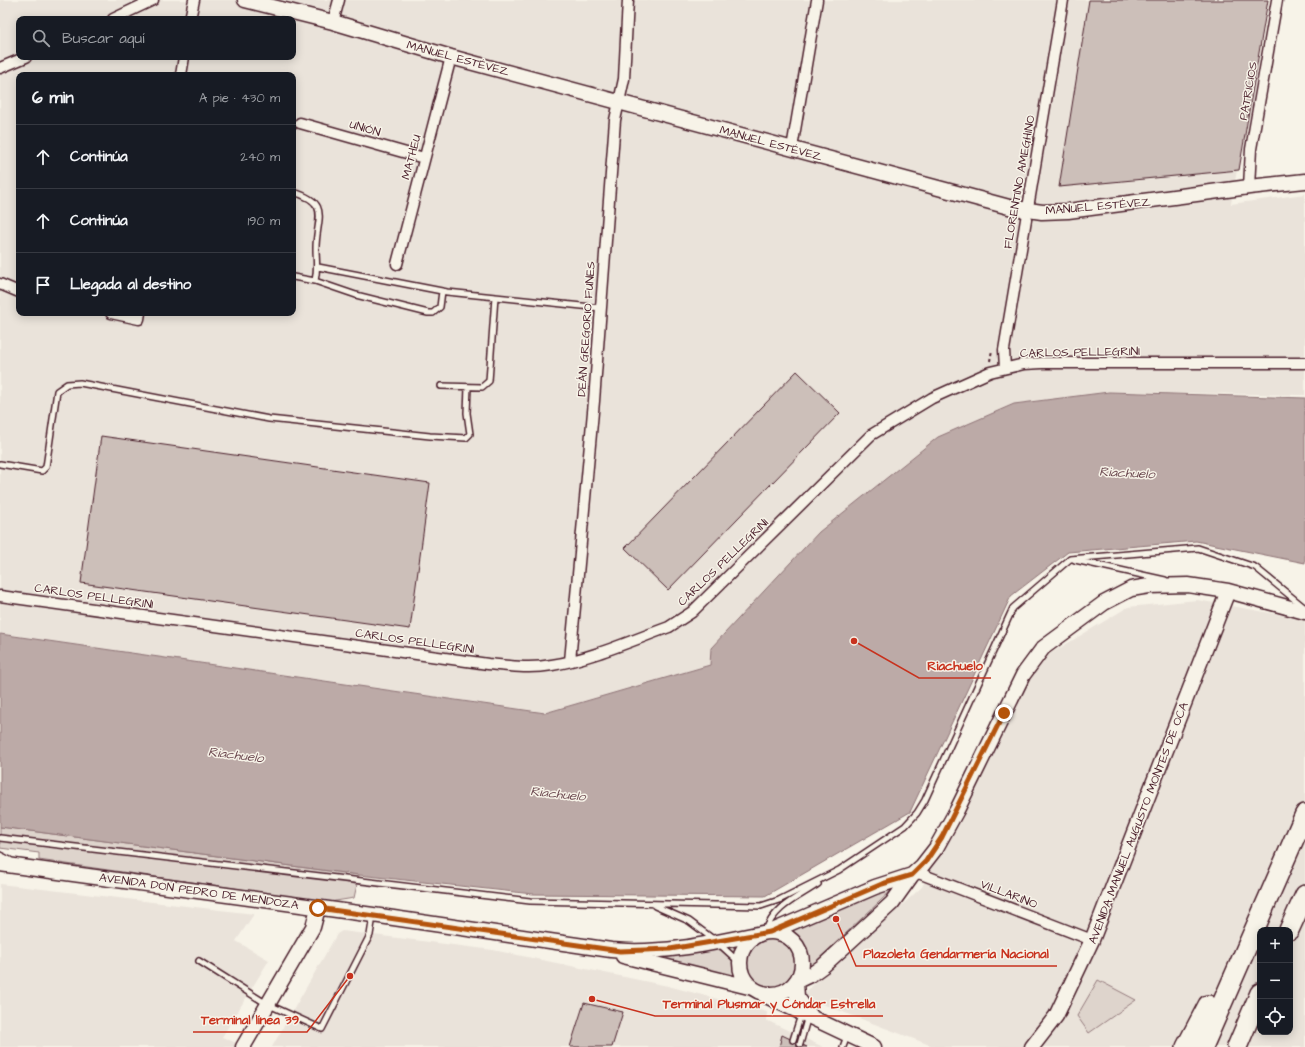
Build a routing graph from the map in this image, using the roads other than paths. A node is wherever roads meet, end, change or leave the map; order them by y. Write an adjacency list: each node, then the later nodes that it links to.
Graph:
1 (153, 0): 9 (street)
2 (194, 0): 10 (street)
3 (245, 0): 11 (main road, MANUEL ESTÉVEZ)
4 (339, 0): 11 (street)
5 (628, 0): 17 (street, DEÁN GREGORIO FUNES)
6 (817, 0): 19 (street)
7 (1063, 0): 24 (street, FLORENTINO AMEGHINO)
8 (1277, 0): 22 (street, PATRICIOS)
9 (119, 16)
10 (191, 16)
11 (333, 22): 12 (main road, MANUEL ESTÉVEZ)
12 (451, 57): 17 (main road, MANUEL ESTÉVEZ); 20 (street, MATHEU)
13 (19, 60): 15 (street)
14 (184, 60): 16 (street)
15 (0, 68)
16 (182, 72)
17 (619, 102): 19 (main road, MANUEL ESTÉVEZ); 33 (street, DEÁN GREGORIO FUNES)
18 (300, 124): 20 (street, UNIÓN)
19 (792, 148): 24 (main road, MANUEL ESTÉVEZ)
20 (424, 158): 25 (street, MATHEU)
21 (1305, 181): 22 (main road, MANUEL ESTÉVEZ)
22 (1249, 187): 24 (main road, MANUEL ESTÉVEZ)
23 (296, 193): 26 (lane)
24 (1028, 210): 35 (street, FLORENTINO AMEGHINO)
25 (397, 264)
26 (318, 267): 28 (lane); 31 (lane)
27 (296, 278): 28 (lane)
28 (314, 281): 31 (lane)
29 (0, 284): 30 (street)
30 (16, 291)
31 (442, 291): 32 (lane)
32 (495, 297): 33 (lane); 37 (lane)
33 (601, 308): 45 (street, DEÁN GREGORIO FUNES)
34 (1305, 364): 35 (street, CARLOS PELLEGRINI)
35 (1006, 368): 45 (street, CARLOS PELLEGRINI)
36 (441, 386): 37 (lane)
37 (468, 387): 38 (lane)
38 (0, 464)
39 (1070, 559): 40 (lane); 43 (lane); 51 (lane)
40 (1188, 585): 41 (main road); 52 (main road)
41 (1228, 591): 44 (main road); 60 (main road, AVENIDA MANUEL AUGUSTO MONTES DE OCA)
42 (0, 596): 45 (street, CARLOS PELLEGRINI)
43 (1305, 608)
44 (1305, 612)
45 (570, 661)
46 (1305, 814): 53 (highway)
47 (0, 838): 55 (lane)
48 (0, 855): 50 (lane)
49 (0, 864): 50 (main road, AVENIDA DON PEDRO DE MENDOZA)
50 (22, 866): 56 (main road, AVENIDA DON PEDRO DE MENDOZA)
51 (839, 870): 55 (lane); 59 (lane)
52 (914, 874): 59 (main road, AVENIDA DON PEDRO DE MENDOZA); 60 (street, VILLARINO); 65 (main road)
53 (1277, 875): 77 (highway); 78 (highway)
54 (1305, 894): 58 (highway)
55 (652, 905): 61 (lane)
56 (318, 908): 57 (main road, AVENIDA DON PEDRO DE MENDOZA); 68 (main road)
57 (373, 915): 62 (main road, AVENIDA DON PEDRO DE MENDOZA); 68 (lane)
58 (1290, 927)
59 (766, 933): 61 (main road, AVENIDA DON PEDRO DE MENDOZA); 64 (main road); 65 (main road)
60 (1092, 940): 76 (main road, AVENIDA MANUEL AUGUSTO MONTES DE OCA)
61 (717, 942): 62 (main road, AVENIDA DON PEDRO DE MENDOZA); 64 (lane)
62 (588, 948): 66 (main road, AVENIDA DON PEDRO DE MENDOZA)
63 (199, 961): 68 (lane)
64 (740, 963): 66 (main road)
65 (796, 981): 66 (main road); 69 (main road)
66 (756, 990): 69 (main road)
67 (1258, 999): 70 (highway)
68 (267, 1004): 74 (main road)
69 (808, 1016): 71 (lane); 72 (main road); 73 (lane)
70 (1250, 1017): 79 (highway); 80 (highway)
71 (793, 1040)
72 (845, 1041): 75 (main road)
73 (800, 1044)
74 (243, 1047)
75 (874, 1047)
76 (1032, 1047)
77 (1186, 1047)
78 (1202, 1047)
79 (1237, 1047)
80 (1241, 1047)

